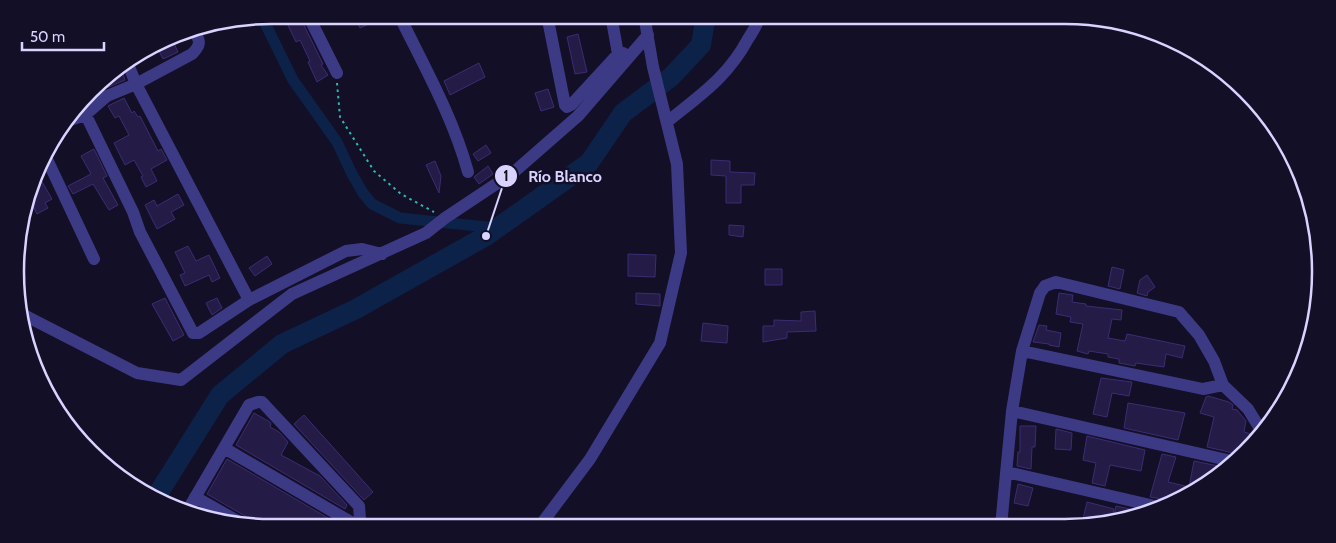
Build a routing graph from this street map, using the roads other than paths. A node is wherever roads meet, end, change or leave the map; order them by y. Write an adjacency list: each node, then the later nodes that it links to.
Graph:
1 (312, 24): 11 (street)
2 (403, 24): 16 (street)
3 (550, 24): 9 (street)
4 (614, 24): 9 (street)
5 (646, 24): 8 (street)
6 (757, 24): 14 (street)
7 (197, 35): 12 (street)
8 (648, 35): 9 (street); 14 (street)
9 (624, 55): 17 (street)
10 (130, 69): 12 (street)
11 (337, 73)
12 (136, 84): 13 (street); 19 (street)
13 (83, 110): 19 (street)
14 (666, 117): 34 (street)
15 (48, 163): 18 (street)
16 (468, 172)
17 (382, 254): 19 (street); 20 (street)
18 (94, 259)
19 (249, 300)
20 (29, 317)
21 (1022, 351): 22 (street); 22 (street); 23 (street)
22 (1223, 385): 24 (street)
23 (1012, 411): 26 (street); 27 (street)
24 (1258, 426)
25 (224, 448): 28 (street); 32 (street); 33 (street)
26 (1226, 460)
27 (1007, 472): 29 (street); 35 (street)
28 (196, 497): 30 (street); 31 (street)
29 (1148, 504)
30 (191, 505)
31 (227, 515)
32 (344, 519)
33 (360, 519)
34 (545, 519)
35 (1002, 519)

